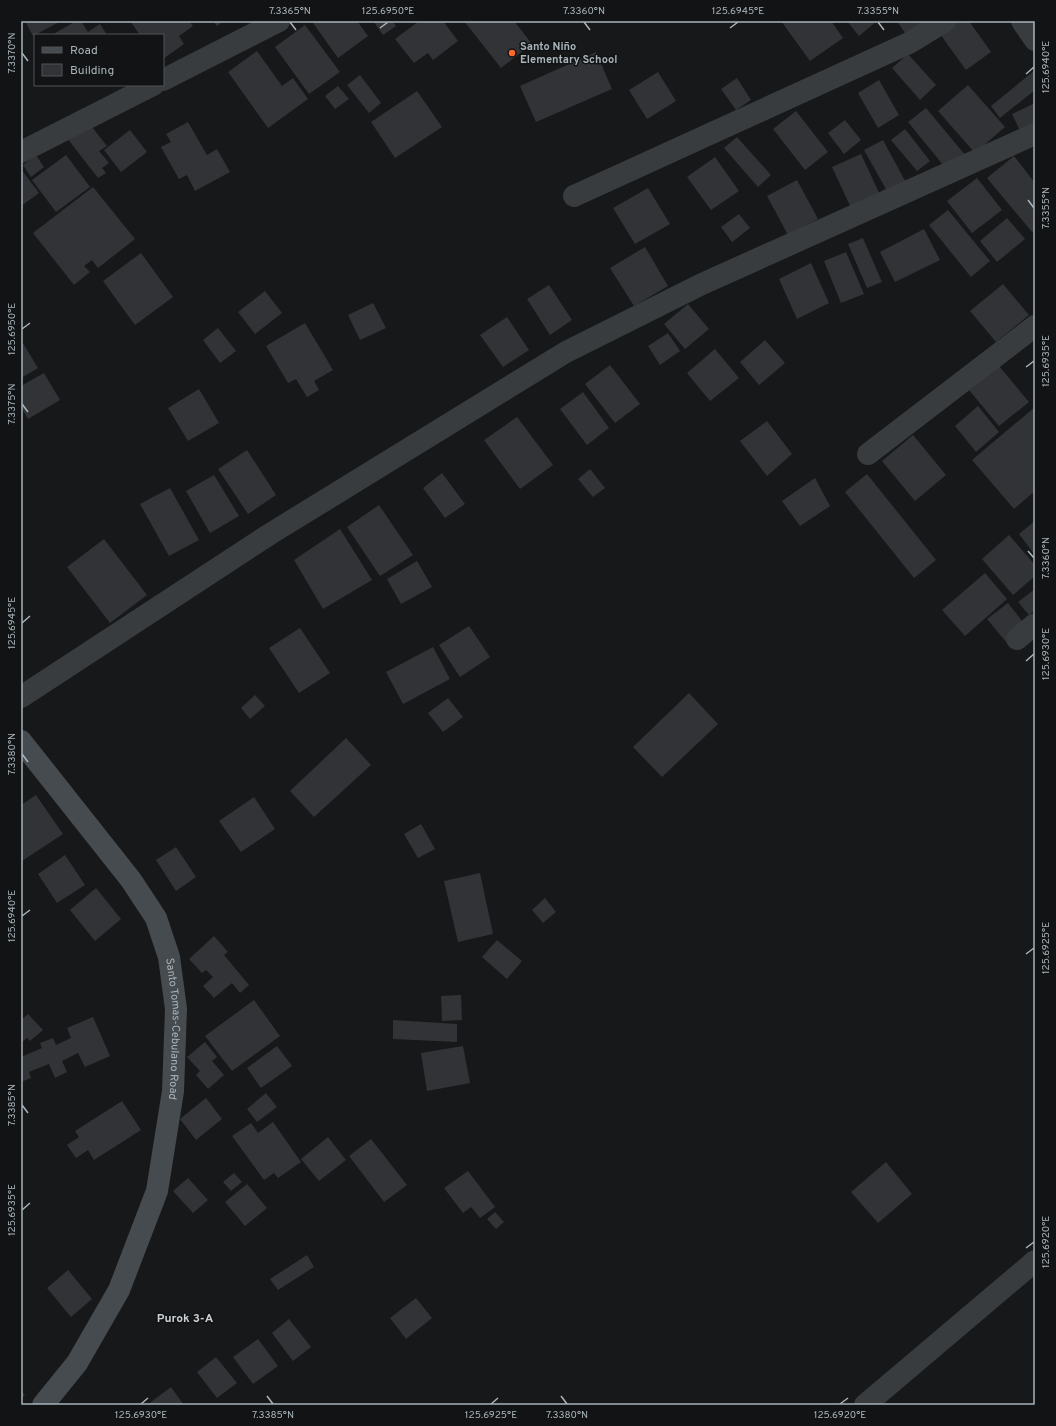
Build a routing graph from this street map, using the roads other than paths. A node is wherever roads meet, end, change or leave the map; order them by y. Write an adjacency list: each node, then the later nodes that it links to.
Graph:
1 (279, 21): 5 (street)
2 (945, 21): 9 (street)
3 (1022, 21): 4 (street)
4 (1035, 40)
5 (164, 79)
6 (151, 86): 8 (street)
7 (1035, 134): 14 (street)
8 (21, 152)
9 (574, 196)
10 (1035, 326): 11 (street)
11 (868, 454)
12 (1035, 624): 13 (street)
13 (1017, 639)
14 (21, 697)
15 (21, 741): 17 (street, Santo Tomas-Cebulano Road)
16 (1035, 1261): 18 (street)
17 (43, 1405)
18 (865, 1405)

